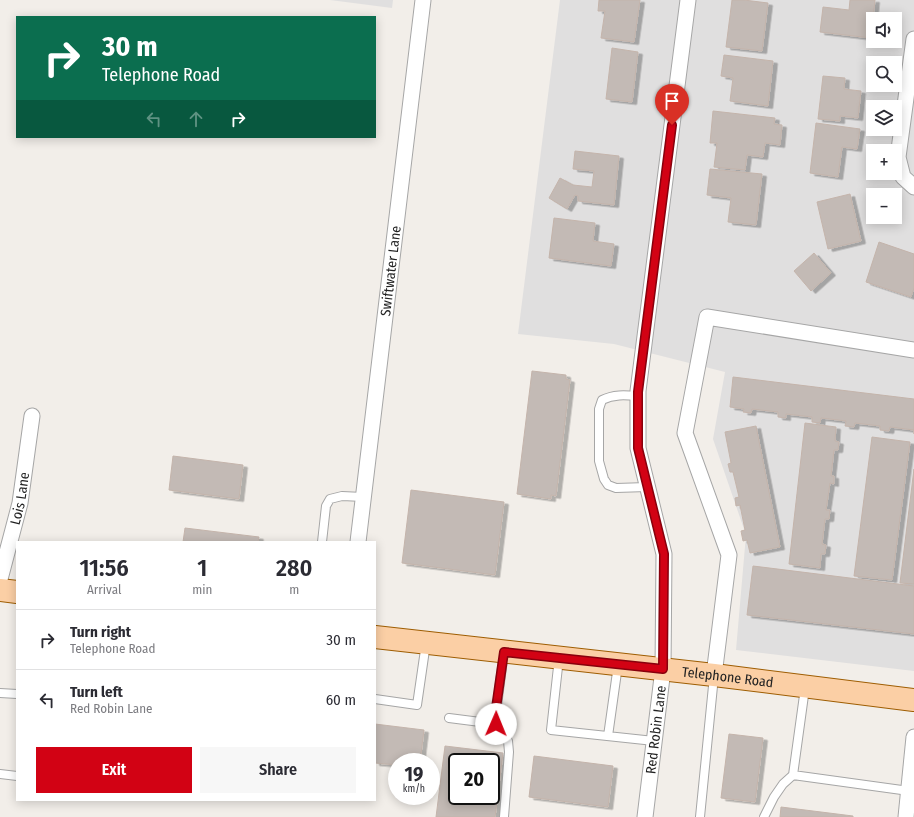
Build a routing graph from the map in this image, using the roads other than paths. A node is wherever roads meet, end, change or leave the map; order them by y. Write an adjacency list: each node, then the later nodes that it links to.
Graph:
1 (423, 0): 9 (street, Swiftwater Lane)
2 (688, 0): 6 (street, Red Robin Lane)
3 (914, 38): 4 (street)
4 (914, 187)
5 (914, 350): 21 (street)
6 (638, 396): 8 (street, Red Robin Lane); 8 (lane)
7 (32, 416): 12 (street, Lois Lane)
8 (647, 487): 20 (street, Red Robin Lane)
9 (364, 496): 10 (lane); 11 (street, Swiftwater Lane)
10 (322, 541)
11 (358, 541)
12 (0, 579)
13 (0, 590): 14 (main road)
14 (16, 592)
15 (376, 637): 16 (main road, Telephone Road)
16 (426, 643): 17 (main road, Telephone Road); 25 (lane)
17 (504, 652): 18 (main road, Telephone Road); 28 (lane)
18 (559, 658): 19 (main road, Telephone Road); 29 (lane)
19 (618, 664): 20 (main road, Telephone Road); 29 (lane)
20 (663, 669): 21 (main road, Telephone Road); 31 (street, Red Robin Lane)
21 (714, 675): 22 (main road, Telephone Road); 38 (lane)
22 (805, 687): 26 (main road, Telephone Road); 33 (lane)
23 (0, 692): 24 (lane)
24 (16, 694)
25 (376, 700)
26 (914, 700)
27 (449, 718): 28 (lane)
28 (496, 724): 36 (lane)
29 (608, 736): 31 (lane)
30 (914, 737): 35 (street)
31 (654, 741): 37 (street, Red Robin Lane)
32 (0, 774): 34 (lane)
33 (793, 775): 35 (lane); 39 (lane)
34 (16, 776)
35 (908, 791): 40 (street)
36 (504, 817)
37 (645, 817)
38 (700, 817)
39 (764, 817)
40 (906, 817)

